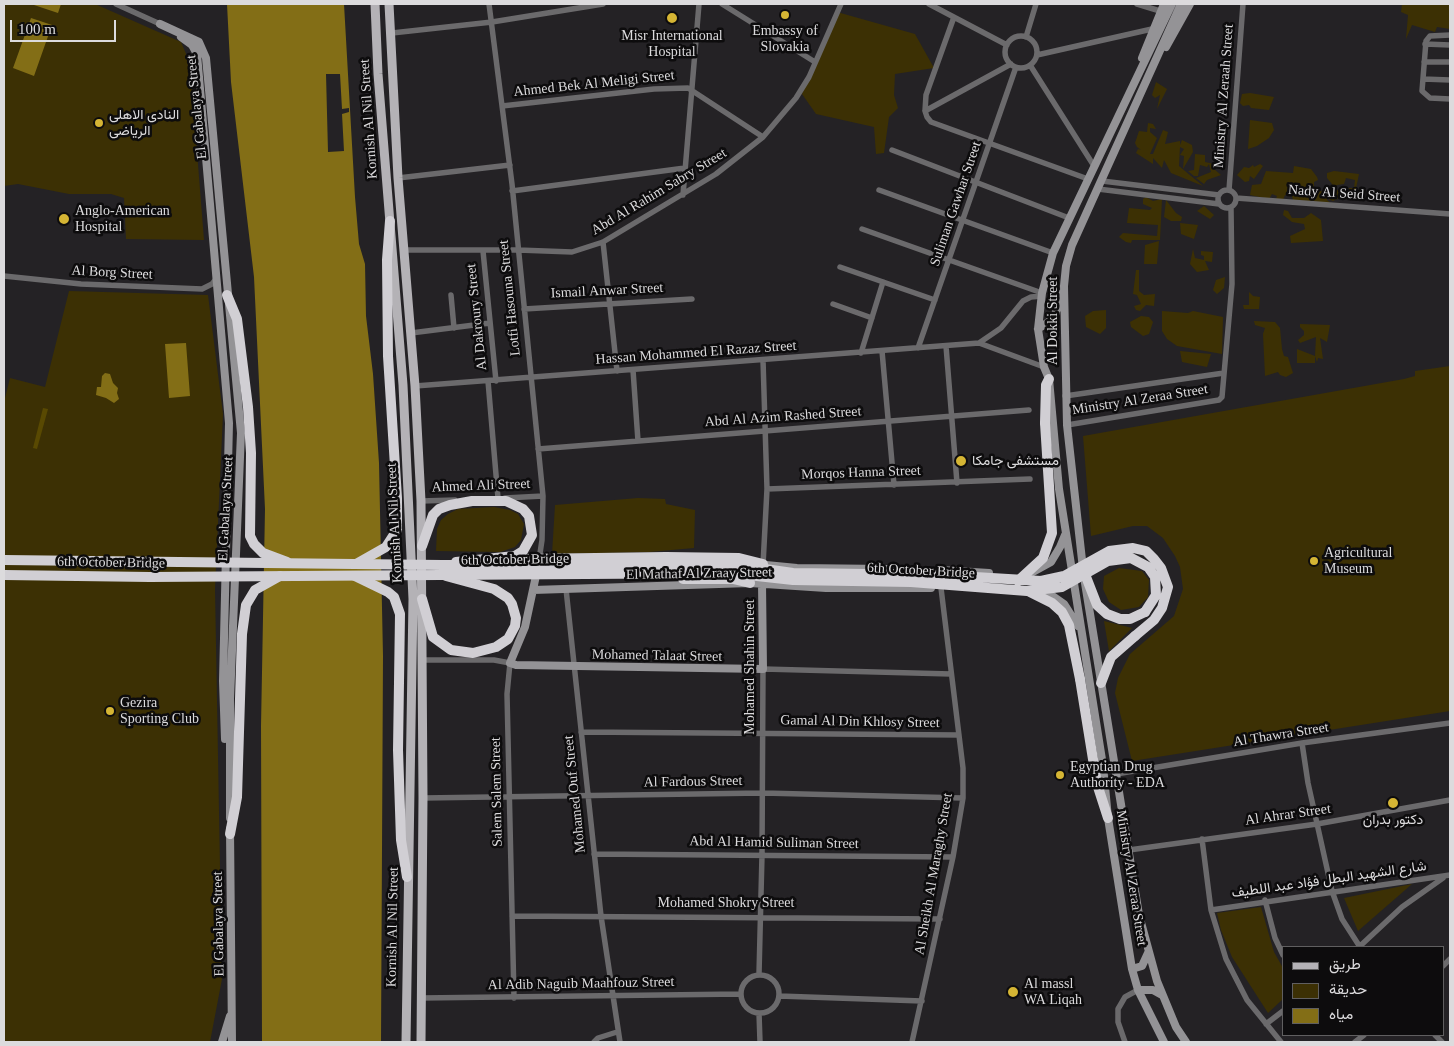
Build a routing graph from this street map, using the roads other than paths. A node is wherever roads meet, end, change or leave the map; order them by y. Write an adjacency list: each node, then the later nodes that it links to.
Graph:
1 (116, 4): 20 (street)
2 (375, 4): 66 (main road, Kornish Al Nil Street)
3 (390, 4): 22 (main road, Kornish Al Nil Street)
4 (489, 4): 19 (street, Lotfi Hasouna Street)
5 (604, 4): 19 (street)
6 (699, 4): 38 (street)
7 (722, 4): 29 (street)
8 (841, 4): 29 (street, Abd Al Rahim Sabry Street)
9 (928, 4): 18 (street)
10 (1036, 4): 24 (street)
11 (1137, 4): 16 (street)
12 (1172, 4): 35 (street, Al Dokki Street)
13 (1181, 4): 30 (street, Al Dokki Street)
14 (1190, 4): 30 (street, Al Dokki Street)
15 (1238, 4): 17 (street)
16 (1162, 7): 21 (street, Al Dokki Street)
17 (1243, 7): 56 (street, Ministry Al Zeraah Street)
18 (954, 17): 26 (street); 41 (street)
19 (492, 22): 22 (street); 40 (street, Lotfi Hasouna Street)
20 (160, 24): 76 (street, El Gabalaya Street); 80 (street, El Gabalaya Street)
21 (1152, 29): 28 (street); 35 (street, Al Dokki Street)
22 (392, 34): 48 (main road, Kornish Al Nil Street)
23 (1450, 35): 25 (street)
24 (1026, 37): 26 (street); 28 (street)
25 (1425, 44): 27 (street); 31 (street)
26 (1007, 45): 33 (street)
27 (1450, 45)
28 (1037, 55): 34 (street)
29 (815, 62): 42 (street, Abd Al Rahim Sabry Street)
30 (1156, 62): 51 (street, Al Dokki Street)
31 (1424, 62): 32 (street); 36 (street)
32 (1450, 62)
33 (1014, 66): 34 (street); 41 (street); 43 (street, Suliman Gawhar Street)
34 (1030, 66): 46 (street)
35 (1142, 66): 46 (street, Al Dokki Street)
36 (1423, 79): 37 (street); 39 (street)
37 (1450, 80)
38 (692, 90): 40 (street, Ahmed Bek Al Meligi Street); 42 (street, Ahmed Bek Al Meligi Street); 47 (street)
39 (1450, 99)
40 (502, 106): 45 (street, Lotfi Hasouna Street)
41 (925, 111): 43 (street)
42 (763, 137): 57 (street, Abd Al Rahim Sabry Street)
43 (990, 143): 49 (street); 50 (street, Suliman Gawhar Street)
44 (892, 150): 50 (street)
45 (510, 165): 48 (street); 54 (street, Lotfi Hasouna Street)
46 (1094, 166): 49 (street, Al Dokki Street)
47 (685, 168): 54 (street); 57 (street)
48 (398, 178): 69 (main road, Kornish Al Nil Street)
49 (1088, 179): 64 (street, Al Dokki Street)
50 (977, 181): 64 (street); 65 (street, Suliman Gawhar Street)
51 (1102, 181): 52 (street, Al Dokki Street); 53 (street)
52 (1098, 189): 59 (street); 78 (street, Al Dokki Street)
53 (1161, 189): 58 (street); 59 (street)
54 (512, 190): 70 (street, Lotfi Hasouna Street)
55 (879, 190): 65 (street)
56 (1229, 190): 58 (street); 60 (street)
57 (683, 195): 68 (street, Abd Al Rahim Sabry Street)
58 (1218, 195): 61 (street)
59 (1160, 197): 61 (street)
60 (1236, 198): 62 (street); 63 (street, Nady Al Seid Street)
61 (1219, 204): 62 (street)
62 (1231, 208): 101 (street, Ministry Al Zeraa Street)
63 (1450, 214)
64 (1069, 218): 72 (street, Al Dokki Street)
65 (963, 220): 72 (street); 73 (street, Suliman Gawhar Street)
66 (390, 221): 127 (highway); 175 (main road, Kornish Al Nil Street)
67 (862, 228): 73 (street)
68 (603, 242): 70 (street, Abd Al Rahim Sabry Street); 84 (street)
69 (405, 250): 71 (street, Abd Al Rahim Sabry Street); 91 (main road, Kornish Al Nil Street)
70 (518, 250): 71 (street, Abd Al Rahim Sabry Street); 86 (street, Lotfi Hasouna Street)
71 (483, 251): 88 (street, Al Dakroury Street)
72 (1054, 253): 79 (street, Al Dokki Street)
73 (949, 260): 79 (street); 83 (street, Suliman Gawhar Street)
74 (840, 267): 77 (street)
75 (4, 276): 76 (street, Al Borg Street)
76 (216, 279): 165 (street, El Gabalaya Street)
77 (883, 282): 83 (street); 87 (street)
78 (1064, 286): 90 (street); 107 (street, Al Dokki Street)
79 (1042, 294): 90 (street, Al Dokki Street); 92 (street, Hassan Mohammed El Razaz Street)
80 (227, 295): 126 (highway); 165 (street, El Gabalaya Street)
81 (451, 295): 89 (street)
82 (692, 299): 84 (street, Ismail Anwar Street)
83 (935, 300): 94 (street, Suliman Gawhar Street)
84 (610, 304): 86 (street, Ismail Anwar Street); 100 (street)
85 (832, 304): 87 (street)
86 (524, 308): 102 (street, Lotfi Hasouna Street)
87 (872, 318): 96 (street)
88 (490, 323): 89 (street); 105 (street, Al Dakroury Street)
89 (454, 328): 91 (street)
90 (1038, 329): 98 (street, Al Dokki Street)
91 (411, 333): 106 (main road, Kornish Al Nil Street)
92 (979, 343): 93 (street, Hassan Mohammed El Razaz Street); 98 (street, Hassan Mohammed El Razaz Street)
93 (946, 346): 94 (street, Hassan Mohammed El Razaz Street); 109 (street)
94 (918, 348): 95 (street, Hassan Mohammed El Razaz Street)
95 (882, 351): 96 (street, Hassan Mohammed El Razaz Street); 110 (street)
96 (861, 353): 97 (street, Hassan Mohammed El Razaz Street)
97 (763, 360): 99 (street, Hassan Mohammed El Razaz Street); 112 (street, Mohamed Shahin Street)
98 (1044, 367): 103 (street, Al Dokki Street)
99 (633, 370): 100 (street, Hassan Mohammed El Razaz Street); 113 (street)
100 (617, 371): 102 (street, Hassan Mohammed El Razaz Street)
101 (1224, 373): 107 (street, Ministry Al Zeraa Street); 111 (street, Ministry Al Zeraa Street)
102 (531, 378): 105 (street, Hassan Mohammed El Razaz Street); 114 (street, Lotfi Hasouna Street)
103 (1050, 379): 122 (street, Al Dokki Street); 137 (highway, bridge)
104 (488, 381): 105 (street, Hassan Mohammed El Razaz Street); 106 (street, Hassan Mohammed El Razaz Street); 120 (street)
105 (496, 381)
106 (415, 386): 121 (main road, Kornish Al Nil Street)
107 (1066, 396): 111 (street, Al Dokki Street)
108 (1029, 410): 109 (street, Abd Al Azim Rashed Street)
109 (952, 417): 110 (street, Abd Al Azim Rashed Street); 116 (street)
110 (889, 422): 112 (street, Abd Al Azim Rashed Street); 117 (street)
111 (1067, 425): 130 (street, Al Dokki Street)
112 (764, 431): 113 (street, Abd Al Azim Rashed Street); 118 (street, Mohamed Shahin Street)
113 (638, 441): 114 (street, Abd Al Azim Rashed Street)
114 (538, 448): 119 (street, Lotfi Hasouna Street)
115 (1030, 479): 116 (street, Morqos Hanna Street)
116 (957, 483): 117 (street, Morqos Hanna Street)
117 (894, 485): 118 (street, Morqos Hanna Street)
118 (767, 489): 128 (street, Mohamed Shahin Street)
119 (542, 496): 120 (street, Ahmed Ali Street); 125 (street, Lotfi Hasouna Street)
120 (502, 500): 121 (street, Ahmed Ali Street); 123 (highway); 131 (highway, bridge)
121 (421, 501): 123 (main road, Kornish Al Nil Street)
122 (1065, 533): 134 (street, El Mathaf Al Zraay Street); 146 (street, Ministry Al Zeraa Street)
123 (422, 546): 145 (main road, Kornish Al Nil Street)
124 (4, 560): 126 (highway, 6th October Bridge, bridge)
125 (538, 562): 128 (street, El Mathaf Al Zraay Street); 142 (street, Lotfi Hasouna Street)
126 (289, 563): 127 (highway, 6th October Bridge, bridge)
127 (356, 564): 131 (highway, 6th October Bridge, bridge)
128 (763, 564): 129 (highway, bridge); 134 (street, El Mathaf Al Zraay Street); 139 (street, Mohamed Shahin Street)
129 (482, 566): 131 (highway, 6th October Bridge, bridge); 137 (highway, 6th October Bridge, bridge)
130 (1083, 569): 143 (highway, bridge); 152 (street, Ministry Al Zeraa Street)
131 (442, 570): 133 (highway, 6th October Bridge, bridge); 136 (highway, 6th October Bridge, bridge); 145 (highway, bridge)
132 (4, 575): 135 (highway, 6th October Bridge, bridge)
133 (465, 575): 138 (highway, bridge); 143 (highway, 6th October Bridge, bridge)
134 (1008, 575): 144 (street)
135 (280, 576): 136 (highway, 6th October Bridge, bridge); 168 (highway)
136 (354, 576): 175 (highway)
137 (1018, 581): 152 (highway, 6th October Bridge, bridge)
138 (750, 583): 139 (street, El Mathaf Al Zraay Street); 141 (street, El Mathaf Al Zraay Street)
139 (762, 584): 140 (street, El Mathaf Al Zraay Street); 150 (street, Mohamed Shahin Street)
140 (942, 588): 144 (street, El Mathaf Al Zraay Street); 151 (street, Al Sheikh Al Maraghy Street)
141 (566, 589): 142 (street, El Mathaf Al Zraay Street); 149 (street, Mohamed Ouf Street)
142 (533, 590): 148 (street, Salem Salem Street)
143 (1027, 591): 166 (highway, bridge)
144 (1006, 592): 146 (street, El Mathaf Al Zraay Street)
145 (422, 599): 147 (main road, Kornish Al Nil Street)
146 (1083, 637): 166 (street, Ministry Al Zeraa Street)
147 (422, 660): 148 (street, Mohamed Talaat Street); 162 (main road, Kornish Al Nil Street)
148 (510, 663): 149 (street, Mohamed Talaat Street); 161 (street, Salem Salem Street)
149 (575, 668): 150 (street, Mohamed Talaat Street); 154 (street, Mohamed Ouf Street)
150 (763, 670): 151 (street, Mohamed Talaat Street); 155 (street, Mohamed Shahin Street)
151 (951, 674): 156 (street, Al Sheikh Al Maraghy Street)
152 (1101, 683): 158 (street, Ministry Al Zeraa Street)
153 (1450, 723): 157 (street, Al Thawra Street)
154 (581, 732): 155 (street, Gamal Al Din Khlosy Street); 160 (street, Mohamed Ouf Street)
155 (763, 733): 156 (street, Gamal Al Din Khlosy Street); 159 (street, Mohamed Shahin Street)
156 (959, 735): 163 (street, Al Sheikh Al Maraghy Street)
157 (1302, 743): 158 (street, Al Thawra Street); 167 (street)
158 (1116, 774): 170 (street, Ministry Al Zeraa Street)
159 (763, 793): 160 (street, Al Fardous Street); 163 (street, Al Fardous Street); 172 (street, Mohamed Shahin Street)
160 (587, 796): 161 (street, Al Fardous Street); 171 (street, Mohamed Ouf Street)
161 (510, 797): 162 (street, Al Fardous Street); 179 (street, Salem Salem Street)
162 (423, 798): 194 (main road, Kornish Al Nil Street)
163 (963, 798): 173 (street, Al Sheikh Al Maraghy Street)
164 (1450, 800): 167 (street, Al Ahrar Street)
165 (230, 805): 168 (street, El Gabalaya Street)
166 (1108, 818): 187 (street, Ministry Al Zeraa Street)
167 (1316, 824): 169 (street, Al Ahrar Street); 176 (street)
168 (230, 834): 197 (street, El Gabalaya Street)
169 (1202, 839): 170 (street, Al Ahrar Street); 178 (street)
170 (1129, 850): 185 (street, Ministry Al Zeraa Street)
171 (594, 854): 172 (street, Abd Al Hamid Suliman Street); 180 (street, Mohamed Ouf Street)
172 (762, 855): 173 (street, Abd Al Hamid Suliman Street); 181 (street, Mohamed Shahin Street)
173 (953, 857): 182 (street, Al Sheikh Al Maraghy Street)
174 (1448, 876): 176 (street, شارع الشهيد البطل فؤاد عبد اللطيف); 184 (street)
175 (407, 877): 205 (main road, Kornish Al Nil Street)
176 (1332, 891): 177 (street, شارع الشهيد البطل فؤاد عبد اللطيف); 183 (street)
177 (1264, 900): 178 (street, شارع الشهيد البطل فؤاد عبد اللطيف); 186 (street)
178 (1211, 910): 200 (street)
179 (512, 916): 180 (street, Mohamed Shokry Street); 195 (street, Salem Salem Street)
180 (601, 916): 181 (street, Mohamed Shokry Street); 192 (street, Mohamed Ouf Street)
181 (761, 916): 182 (street, Mohamed Shokry Street); 188 (street, Mohamed Shahin Street)
182 (940, 919): 196 (street, Al Sheikh Al Maraghy Street)
183 (1358, 946)
184 (1360, 946)
185 (1148, 952): 187 (street); 191 (street, Ministry Al Zeraa Street)
186 (1282, 953)
187 (1132, 969): 189 (street, Ministry Al Zeraa Street)
188 (759, 974): 190 (street); 193 (street)
189 (1138, 990): 191 (street); 212 (street); 213 (street, Ministry Al Zeraa Street)
190 (741, 994): 192 (street, Al Adib Naguib Maahfouz Street); 199 (street)
191 (1162, 995): 214 (street, Ministry Al Zeraa Street)
192 (613, 996): 195 (street, Al Adib Naguib Maahfouz Street); 201 (street, Mohamed Ouf Street)
193 (779, 996): 196 (street); 199 (street)
194 (421, 998): 195 (street, Al Adib Naguib Maahfouz Street); 206 (main road, Kornish Al Nil Street)
195 (514, 998)
196 (922, 1001): 211 (street, Al Sheikh Al Maraghy Street)
197 (233, 1008): 203 (street); 204 (street, El Gabalaya Street)
198 (1282, 1012): 200 (street)
199 (759, 1013): 210 (street)
200 (1266, 1024): 215 (street)
201 (617, 1032): 202 (street); 209 (street, Mohamed Ouf Street)
202 (607, 1035): 207 (street); 208 (street)
203 (222, 1042)
204 (232, 1042)
205 (406, 1042)
206 (421, 1042)
207 (594, 1042)
208 (608, 1042)
209 (620, 1042)
210 (760, 1042)
211 (912, 1042)
212 (1125, 1042)
213 (1164, 1042)
214 (1186, 1042)
215 (1281, 1042)

